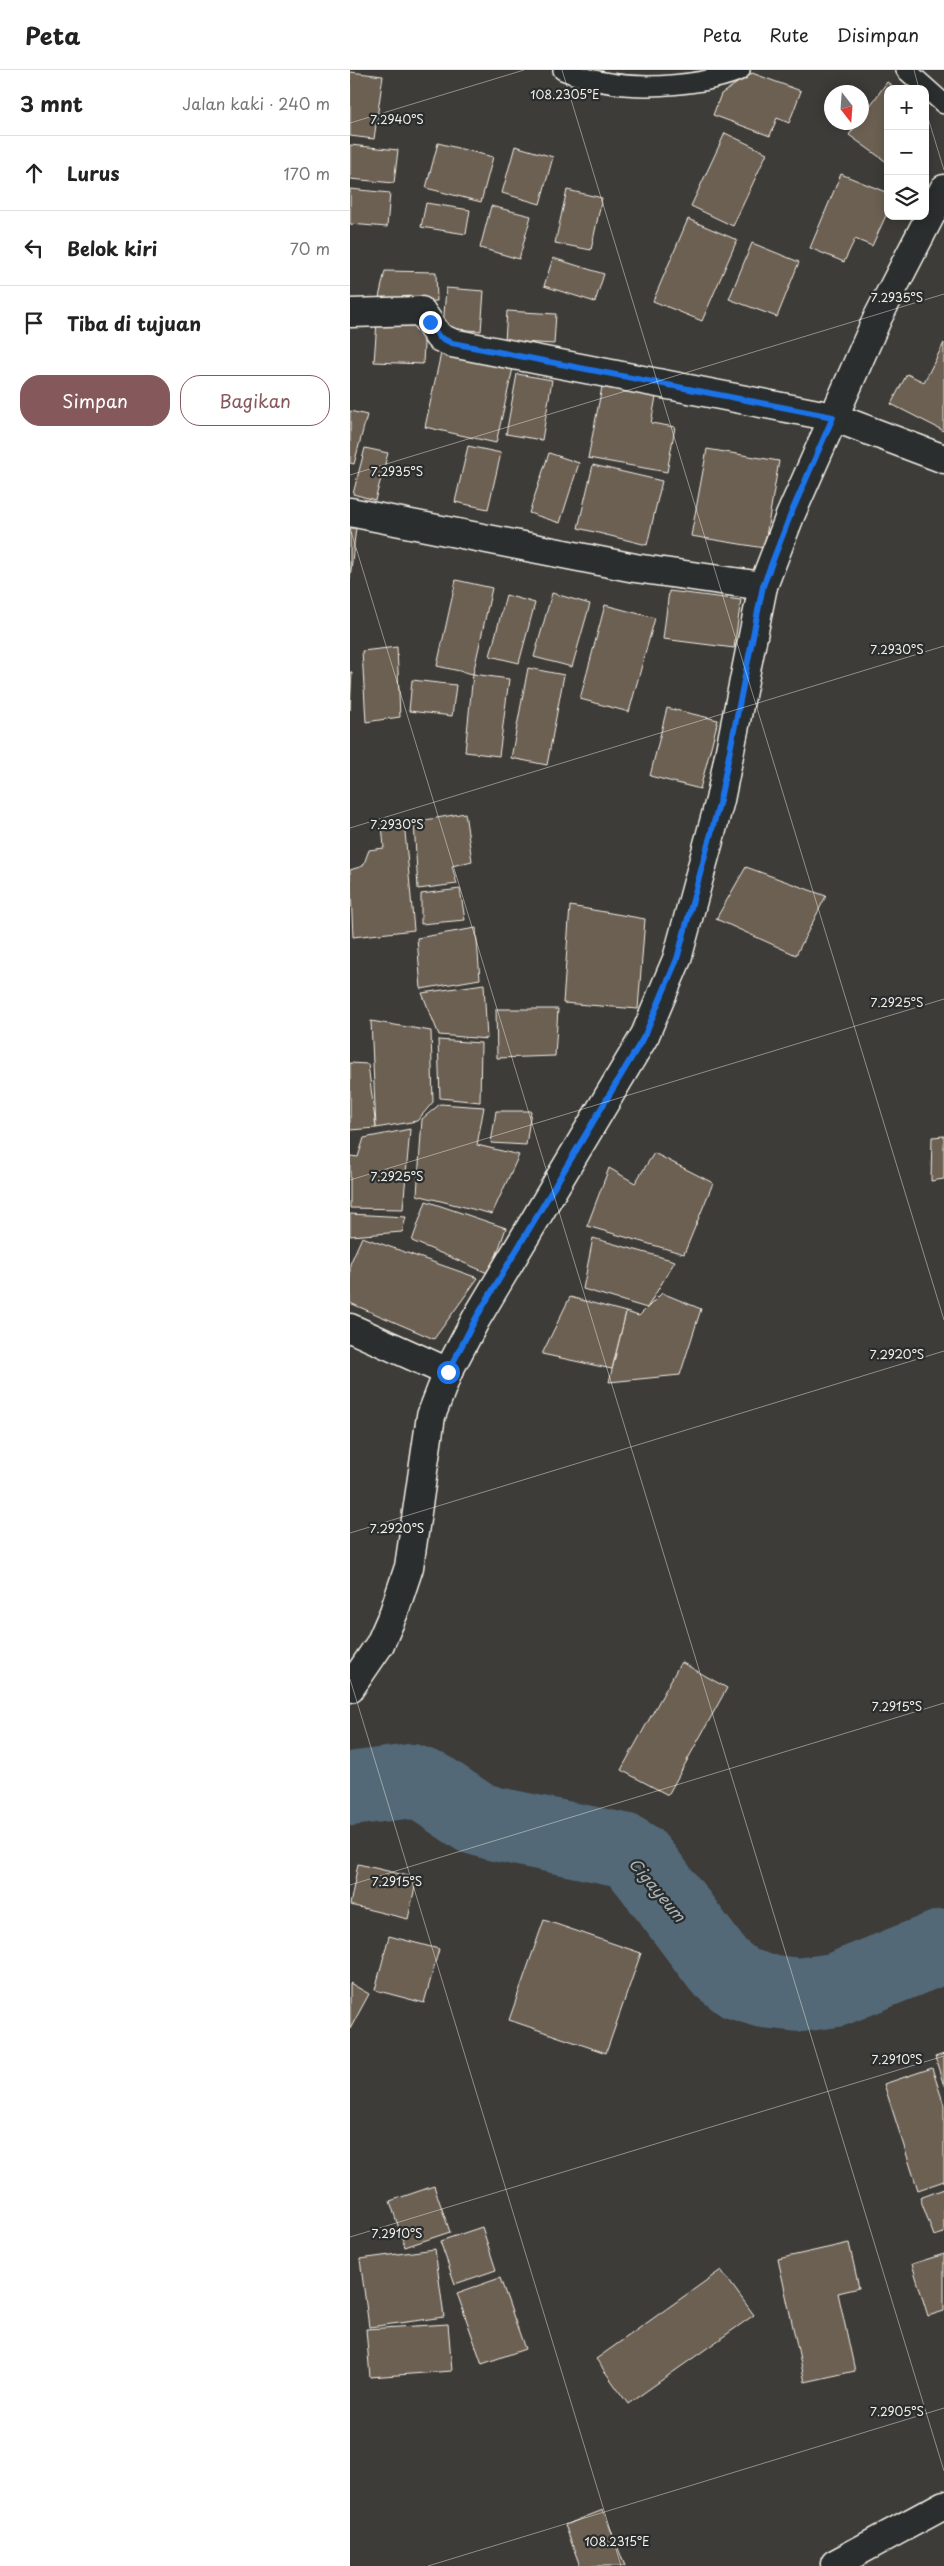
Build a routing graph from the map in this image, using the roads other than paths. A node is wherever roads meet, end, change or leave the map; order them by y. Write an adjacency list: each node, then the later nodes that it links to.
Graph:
1 (563, 70): 2 (lane)
2 (740, 70)
3 (906, 70): 4 (lane)
4 (944, 104)
5 (944, 190): 7 (street)
6 (350, 314): 7 (street)
7 (833, 417): 8 (street); 10 (street)
8 (944, 460)
9 (350, 512): 10 (street)
10 (763, 586): 12 (street)
11 (350, 1328): 12 (street)
12 (448, 1372): 13 (street)
13 (350, 1688)
14 (944, 2505): 15 (street)
15 (831, 2565)

